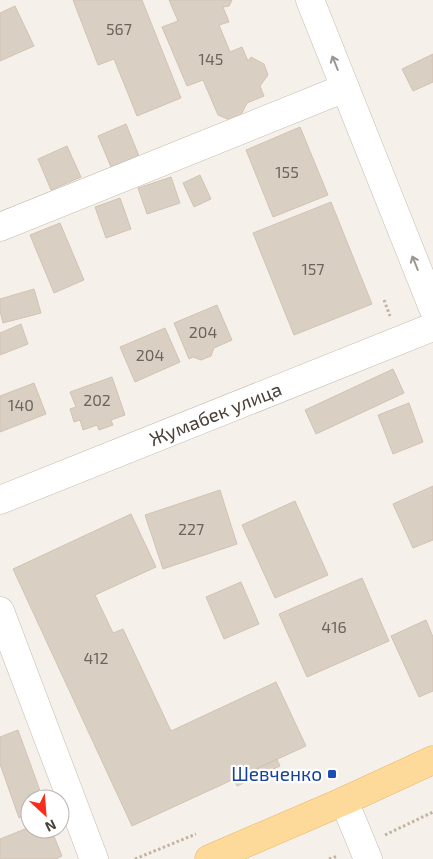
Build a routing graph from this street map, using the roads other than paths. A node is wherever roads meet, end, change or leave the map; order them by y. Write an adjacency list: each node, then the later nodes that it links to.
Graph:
1 (310, 0): 2 (street, one-way to 1)
2 (345, 88): 3 (street); 4 (street, one-way to 2)
3 (0, 227)
4 (433, 308)
5 (433, 328): 6 (street, Жумабек улица)
6 (0, 500)
7 (0, 610): 10 (street)
8 (433, 760): 9 (main road)
9 (344, 801): 11 (main road); 12 (street)
10 (94, 859)
11 (209, 859)
12 (368, 859)

